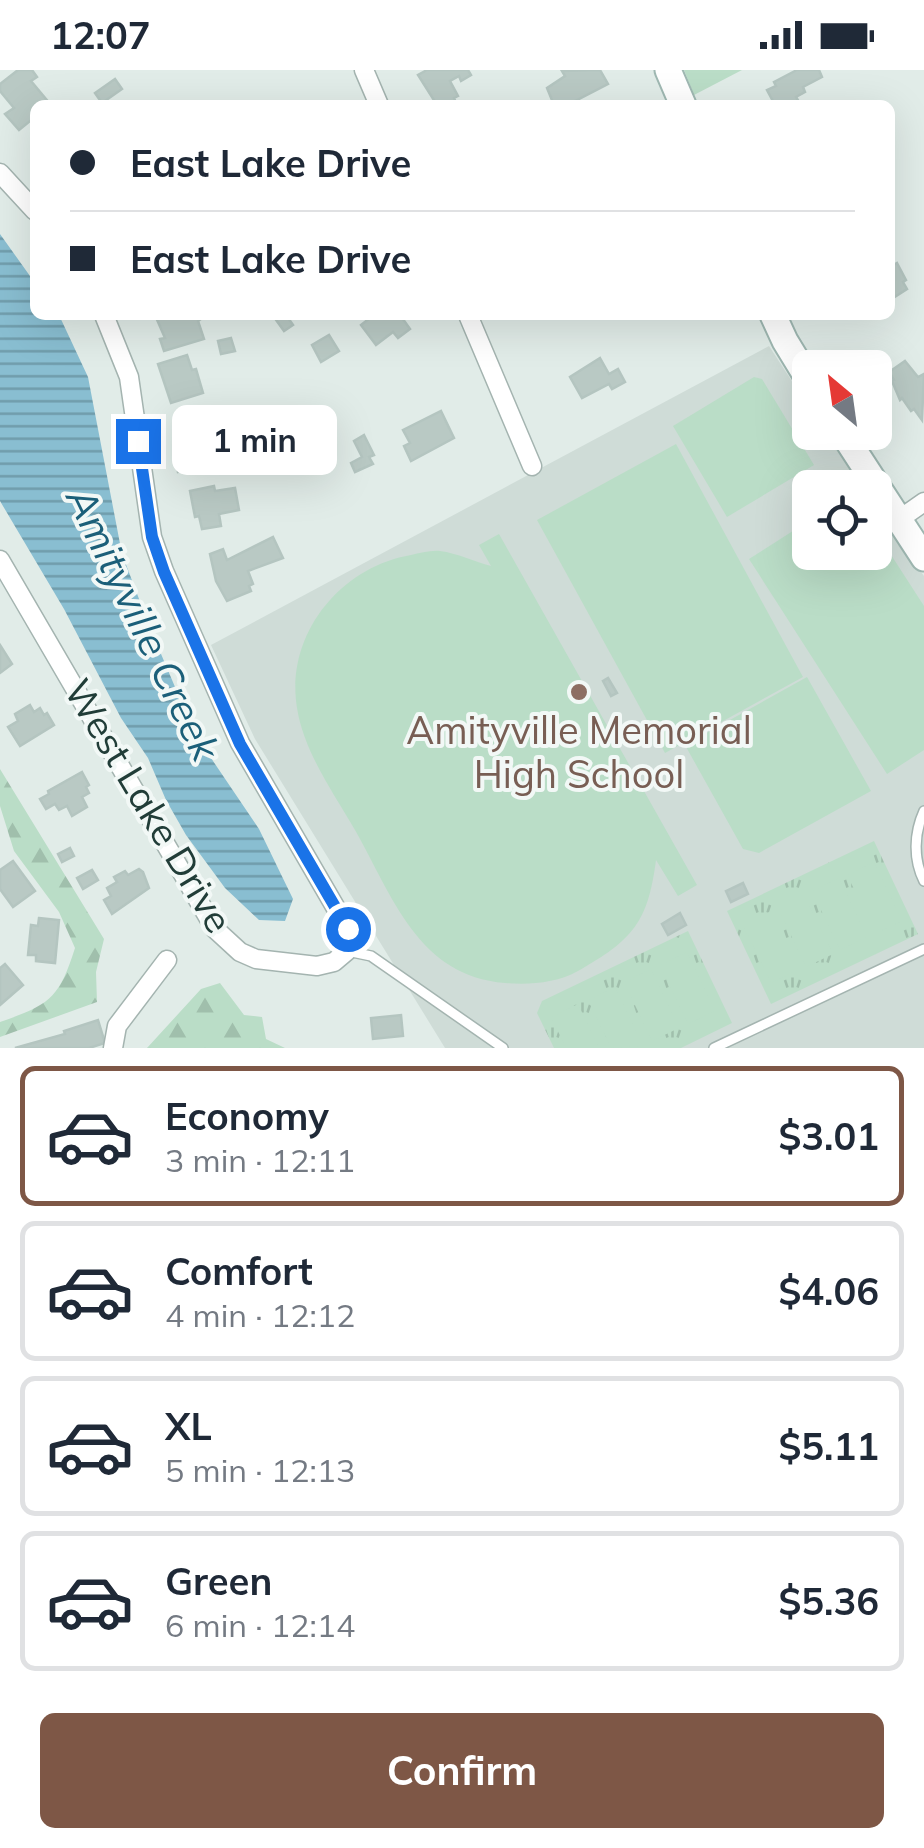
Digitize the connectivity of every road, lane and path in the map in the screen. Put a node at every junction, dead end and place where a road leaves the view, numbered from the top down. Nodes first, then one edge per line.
1 (364, 70) edge
2 (668, 70) edge
3 (377, 100) edge
4 (682, 100) edge
5 (0, 173) edge
6 (30, 206) edge
7 (106, 320) edge
8 (470, 320) edge
9 (775, 320) edge
10 (792, 354) edge
11 (853, 450) edge
12 (532, 466) dead end
13 (924, 502) edge
14 (898, 521) junction
15 (924, 558) edge
16 (0, 560) edge
17 (924, 811) edge
18 (924, 881) edge
19 (924, 948) edge
20 (347, 951) junction
21 (167, 960) dead end
22 (113, 1048) edge
23 (503, 1048) edge
24 (714, 1048) edge

1 - 3 street
2 - 4 main road
5 - 6 street
7 - 20 street
8 - 12 street
9 - 10 main road
11 - 14 main road
13 - 14 street
14 - 15 main road
16 - 20 street, West Lake Drive
17 - 18 lane
19 - 24 lane
20 - 23 lane
21 - 22 street

